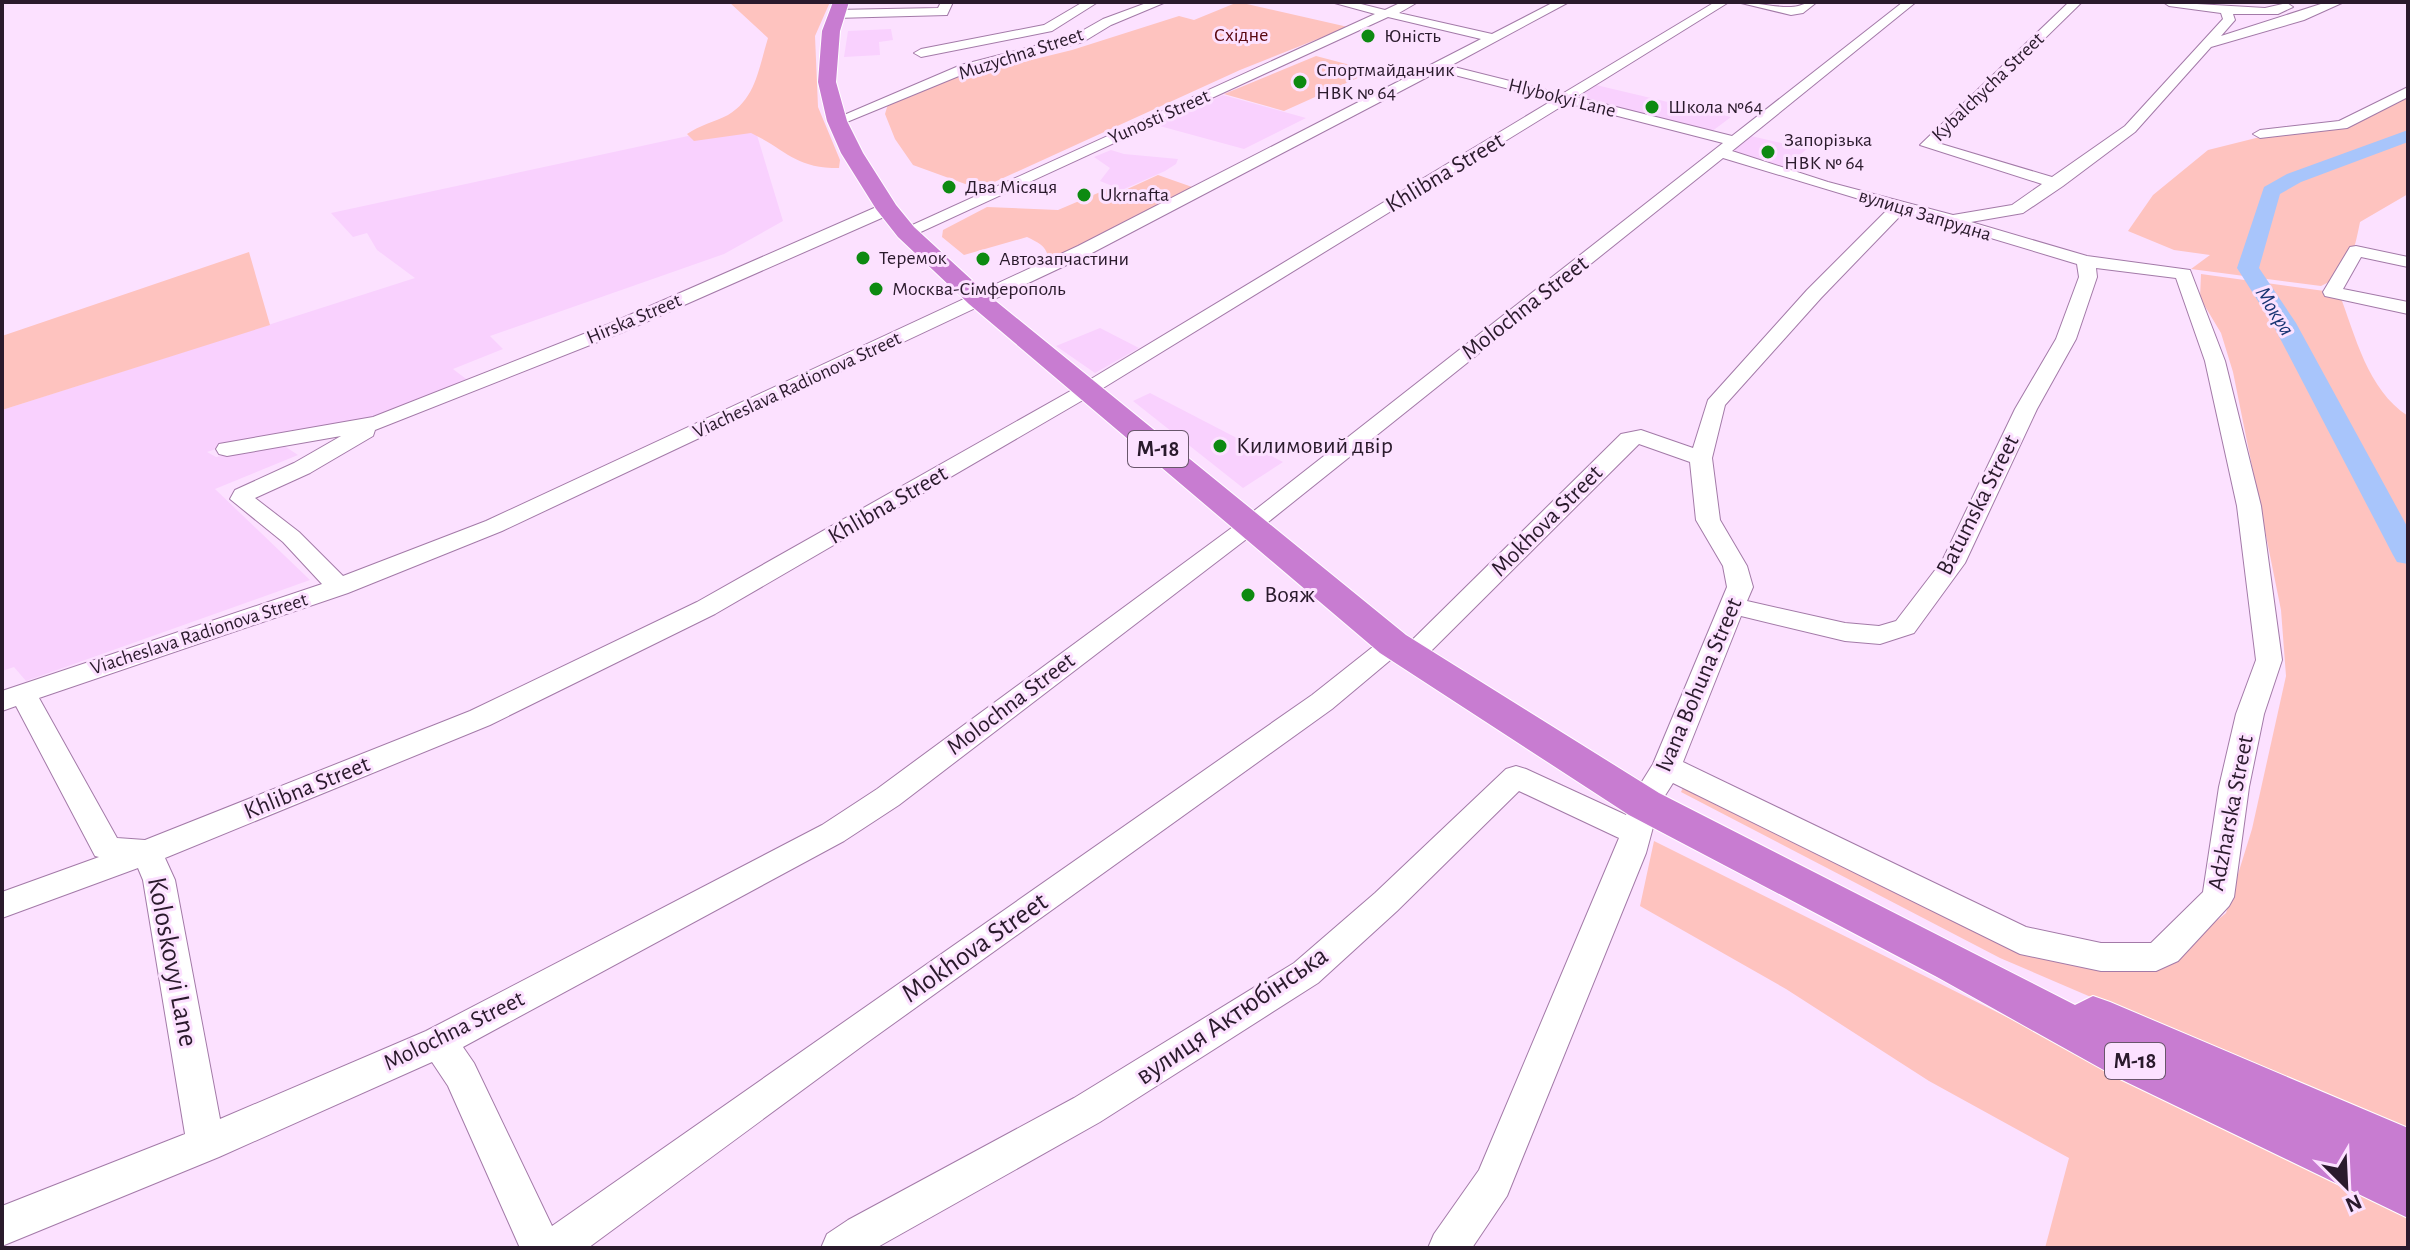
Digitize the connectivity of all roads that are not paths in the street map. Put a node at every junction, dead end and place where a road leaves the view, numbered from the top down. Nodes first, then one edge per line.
1 (947, 2) edge
2 (1092, 2) edge
3 (1160, 2) edge
4 (1337, 2) edge
5 (1412, 2) edge
6 (1563, 2) edge
7 (1723, 2) edge
8 (1743, 2) edge
9 (1811, 2) edge
10 (1910, 2) edge
11 (2076, 2) edge
12 (2169, 2) edge
13 (2293, 2) edge
14 (2338, 2) edge
15 (838, 8) edge
16 (2226, 9) junction
17 (1386, 14) junction
18 (1493, 38) junction
19 (2209, 44) junction
20 (921, 53) dead end
21 (1438, 67) junction
22 (2408, 91) edge
23 (1567, 99) junction
24 (837, 121) junction
25 (2260, 134) dead end
26 (1727, 146) junction
27 (2057, 183) junction
28 (1900, 207) junction
29 (887, 209) junction
30 (1954, 221) junction
31 (906, 232) junction
32 (2086, 261) junction
33 (2408, 262) edge
34 (978, 299) junction
35 (2408, 308) edge
36 (1088, 389) junction
37 (378, 423) junction
38 (227, 449) dead end
39 (1701, 458) junction
40 (1249, 526) junction
41 (339, 587) junction
42 (1734, 606) junction
43 (1402, 650) junction
44 (13, 698) edge
45 (1649, 801) junction
46 (147, 852) junction
47 (2, 905) edge
48 (439, 1042) junction
49 (2324, 1134) junction
50 (206, 1144) junction
51 (2408, 1154) edge
52 (2408, 1192) edge
53 (2, 1226) edge
54 (541, 1248) edge
55 (555, 1248) edge
56 (841, 1248) edge
57 (1448, 1248) edge

1 - 15 street
2 - 20 street
3 - 24 street, Muzychna Street
4 - 17 street
5 - 17 street, Yunosti Street
6 - 18 street, Viacheslava Radionova Street
7 - 23 street, Khlibna Street
8 - 9 street
10 - 26 street, Molochna Street
11 - 27 street, Kybalchycha Street
12 - 16 street
13 - 16 street
14 - 19 street
15 - 24 highway, М-18
16 - 19 street
17 - 18 street
17 - 31 street, Yunosti Street
18 - 21 street, Viacheslava Radionova Street
19 - 27 street
21 - 23 street, Hlybokyi Lane
21 - 34 street, Viacheslava Radionova Street
22 - 25 street
23 - 26 street, Hlybokyi Lane
23 - 36 street, Khlibna Street
24 - 29 highway, М-18
26 - 28 street, вулиця Запрудна
26 - 40 street, Molochna Street
27 - 30 street
28 - 30 street, вулиця Запрудна
28 - 39 street, Ivana Bohuna Street
29 - 31 highway, М-18
29 - 37 street, Hirska Street
30 - 32 street, вулиця Запрудна
31 - 34 highway, М-18
32 - 42 street, Batumska Street
32 - 45 street, Adzharska Street
33 - 35 street
34 - 36 highway, М-18
34 - 41 street, Viacheslava Radionova Street
36 - 40 highway, М-18
36 - 46 street, Khlibna Street
37 - 38 street, Hirska Street
37 - 41 street, Hirska Street
39 - 42 street, Ivana Bohuna Street
39 - 43 street, Mokhova Street
40 - 43 highway, М-18
40 - 48 street, Molochna Street
41 - 44 street, Viacheslava Radionova Street
42 - 45 street, Ivana Bohuna Street
43 - 45 highway, М-18
43 - 55 street, Mokhova Street
44 - 46 street, Koloskovyi Lane
45 - 49 highway, М-18
45 - 56 street, вулиця Актюбінська
45 - 57 street, Ivana Bohuna Street
46 - 47 street, Khlibna Street
46 - 50 street, Koloskovyi Lane
48 - 50 street, Molochna Street
48 - 54 street
49 - 51 highway, М-18
49 - 52 highway, М-18
50 - 53 street, Molochna Street

